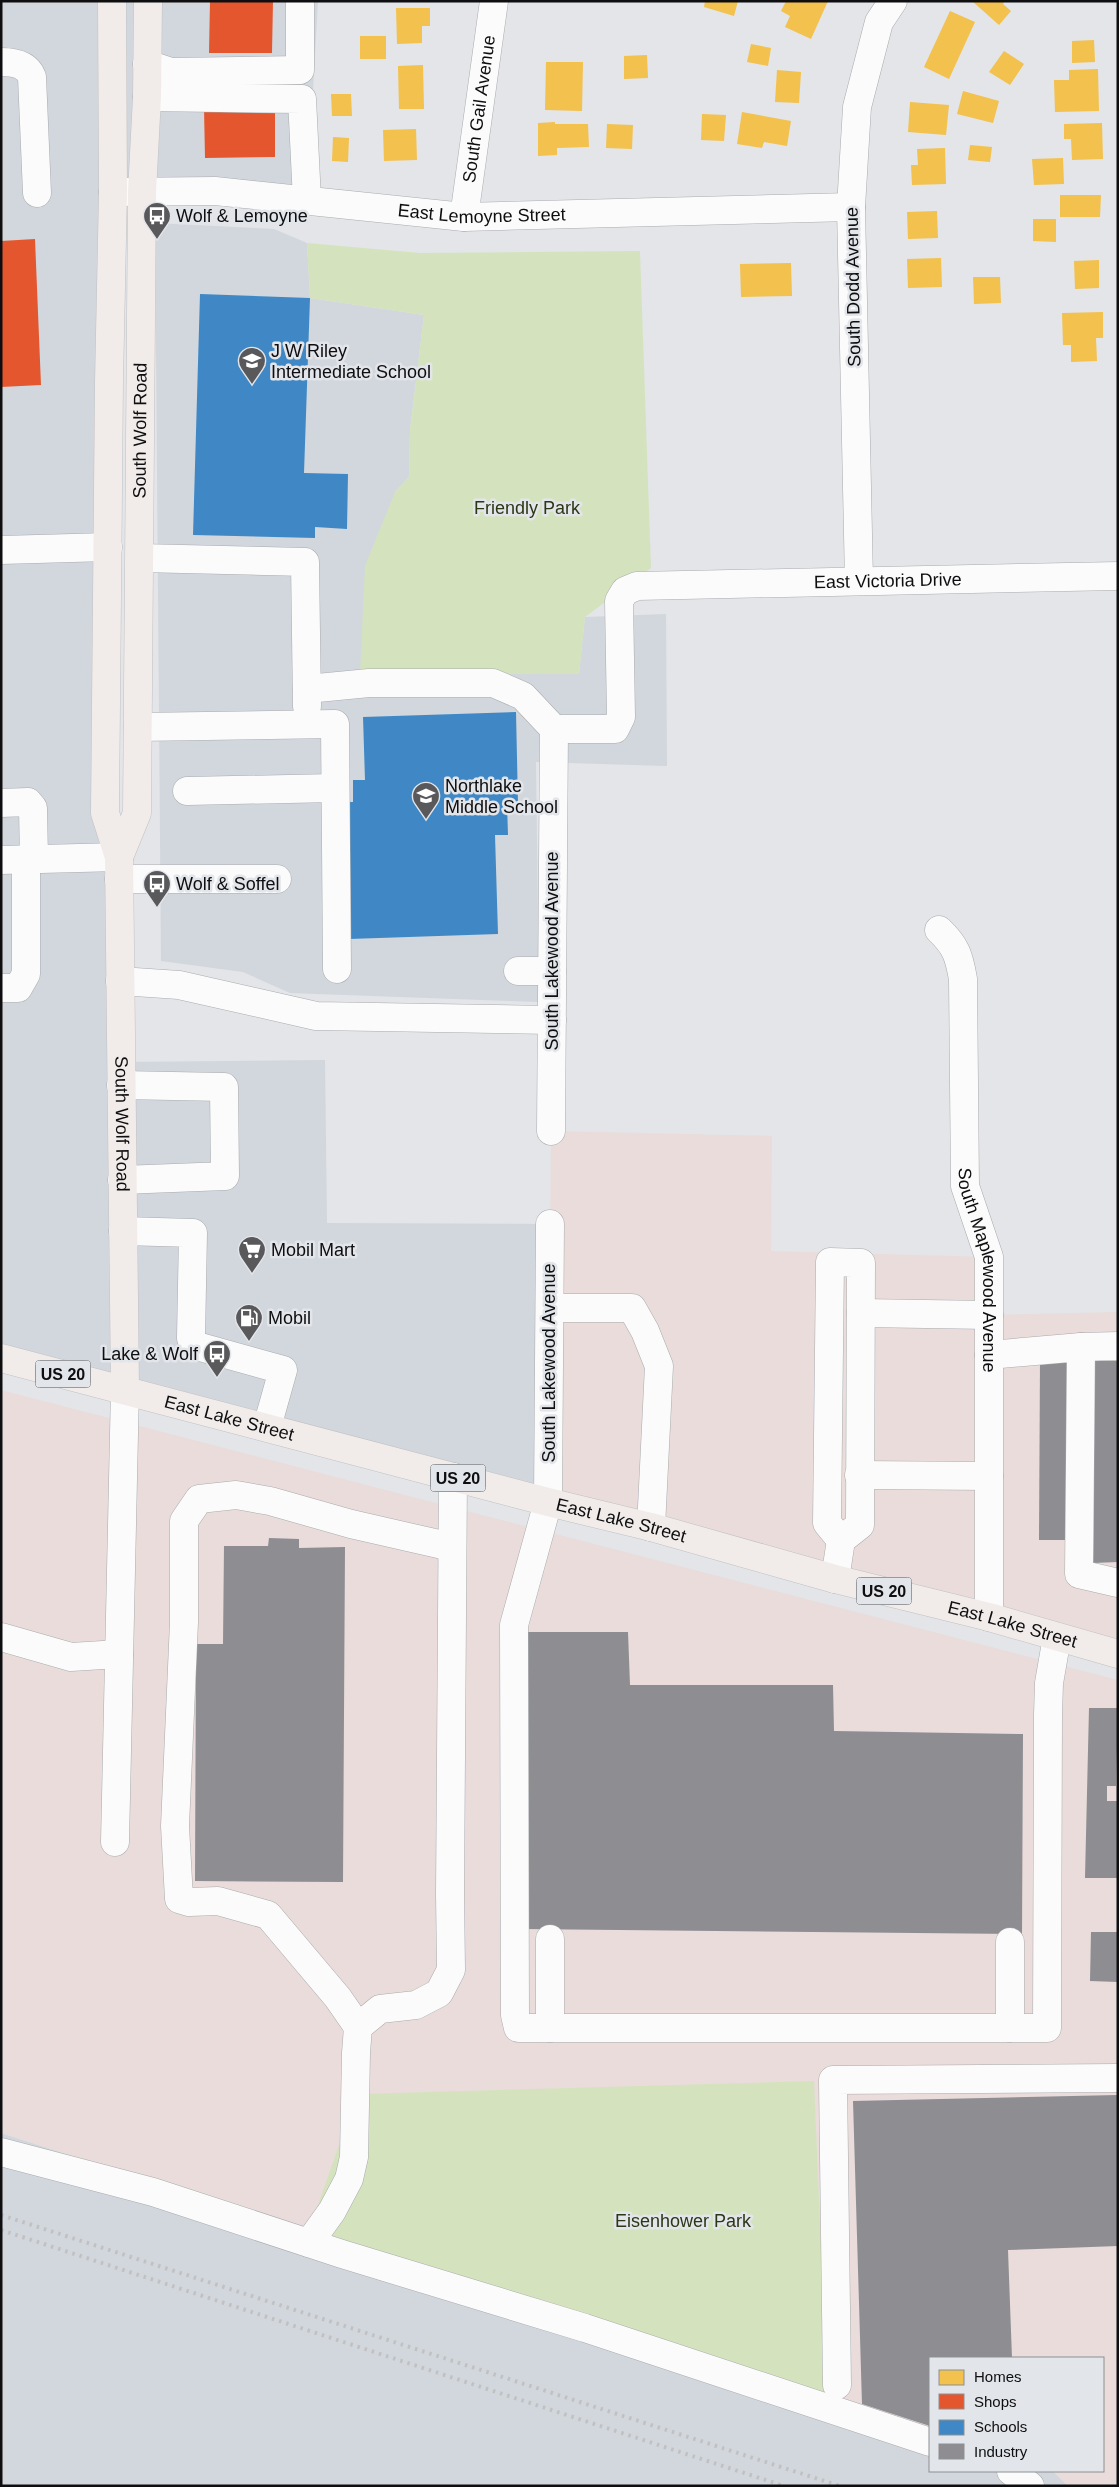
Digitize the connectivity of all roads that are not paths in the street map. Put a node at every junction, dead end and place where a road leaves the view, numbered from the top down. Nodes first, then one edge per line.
1 (112, 1) edge
2 (148, 1) edge
3 (300, 1) edge
4 (494, 1) edge
5 (892, 1) edge
6 (1, 62) edge
7 (147, 64) junction
8 (147, 96) junction
9 (113, 192) junction
10 (142, 192) junction
11 (37, 193) dead end
12 (307, 200) junction
13 (851, 207) junction
14 (464, 217) junction
15 (108, 547) junction
16 (1, 550) edge
17 (140, 558) junction
18 (1118, 576) edge
19 (859, 581) junction
20 (307, 689) junction
21 (308, 725) junction
22 (138, 727) junction
23 (554, 729) junction
24 (335, 788) junction
25 (187, 791) dead end
26 (1, 802) edge
27 (20, 859) edge
28 (119, 868) junction
29 (277, 879) dead end
30 (939, 930) dead end
31 (337, 969) dead end
32 (518, 971) dead end
33 (552, 971) junction
34 (120, 981) junction
35 (1, 988) edge
36 (552, 1020) junction
37 (121, 1085) junction
38 (551, 1131) dead end
39 (122, 1180) junction
40 (550, 1224) dead end
41 (123, 1231) junction
42 (550, 1308) junction
43 (861, 1314) junction
44 (989, 1314) junction
45 (1118, 1346) edge
46 (1080, 1347) junction
47 (989, 1355) junction
48 (1, 1358) edge
49 (125, 1389) junction
50 (267, 1427) junction
51 (859, 1475) junction
52 (989, 1476) junction
53 (453, 1477) junction
54 (548, 1502) junction
55 (651, 1527) junction
56 (841, 1540) junction
57 (452, 1547) junction
58 (836, 1579) junction
59 (1118, 1583) edge
60 (989, 1617) junction
61 (1057, 1637) junction
62 (1, 1638) edge
63 (119, 1654) junction
64 (1118, 1654) edge
65 (115, 1842) dead end
66 (550, 1939) dead end
67 (1010, 1942) dead end
68 (358, 2027) junction
69 (550, 2028) junction
70 (1010, 2028) junction
71 (1118, 2078) edge
72 (1, 2152) edge
73 (309, 2243) junction
74 (836, 2385) dead end
75 (929, 2442) edge
76 (1012, 2472) edge
77 (1030, 2486) edge

1 - 9 main road, South Wolf Road
2 - 7 main road, South Wolf Road
3 - 7 street
4 - 14 street, South Gail Avenue
5 - 13 street, South Dodd Avenue
6 - 11 street
7 - 8 main road, South Wolf Road
8 - 10 main road, South Wolf Road
8 - 12 street
9 - 10 street, East Lemoyne Street
9 - 15 main road, South Wolf Road
10 - 12 street, East Lemoyne Street
10 - 17 main road, South Wolf Road
12 - 14 street, East Lemoyne Street
13 - 14 street, East Lemoyne Street
13 - 19 street, South Dodd Avenue
15 - 16 street
15 - 28 main road, South Wolf Road
17 - 20 street
17 - 22 main road, South Wolf Road
18 - 19 street, East Victoria Drive
19 - 23 street, East Victoria Drive
20 - 21 street
20 - 23 street
21 - 22 street
21 - 24 street
22 - 28 main road, South Wolf Road
23 - 33 street, South Lakewood Avenue
24 - 25 street
24 - 31 street
26 - 27 street
27 - 28 street
27 - 35 street
28 - 29 street
28 - 34 main road, South Wolf Road
30 - 44 street, South Maplewood Avenue
32 - 33 street
33 - 36 street, South Lakewood Avenue
34 - 36 street
34 - 37 main road, South Wolf Road
36 - 38 street, South Lakewood Avenue
37 - 39 main road, South Wolf Road
37 - 39 street
39 - 41 main road, South Wolf Road
40 - 42 street, South Lakewood Avenue
41 - 49 main road, South Wolf Road
41 - 50 street
42 - 54 street, South Lakewood Avenue
42 - 55 street
43 - 44 street
43 - 51 street
43 - 56 street
44 - 47 street, South Maplewood Avenue
45 - 46 street
46 - 47 street
46 - 59 street
47 - 52 street, South Maplewood Avenue
48 - 49 main road, US 20
49 - 50 main road, East Lake Street / US 20
49 - 63 street
50 - 53 main road, East Lake Street / US 20
51 - 52 street
51 - 56 street
52 - 60 street, South Maplewood Avenue
53 - 54 main road, East Lake Street / US 20
53 - 57 street
54 - 55 main road, East Lake Street / US 20
54 - 69 street, South Lakewood Avenue
55 - 58 main road, East Lake Street / US 20
56 - 58 street
57 - 68 street
57 - 68 street
58 - 60 main road, East Lake Street / US 20
60 - 61 main road, East Lake Street / US 20
61 - 64 main road, East Lake Street / US 20
61 - 70 street
62 - 63 street
63 - 65 street
66 - 69 street
67 - 70 street
68 - 73 street
69 - 70 street
71 - 74 street
72 - 73 street
73 - 75 street
76 - 77 street

